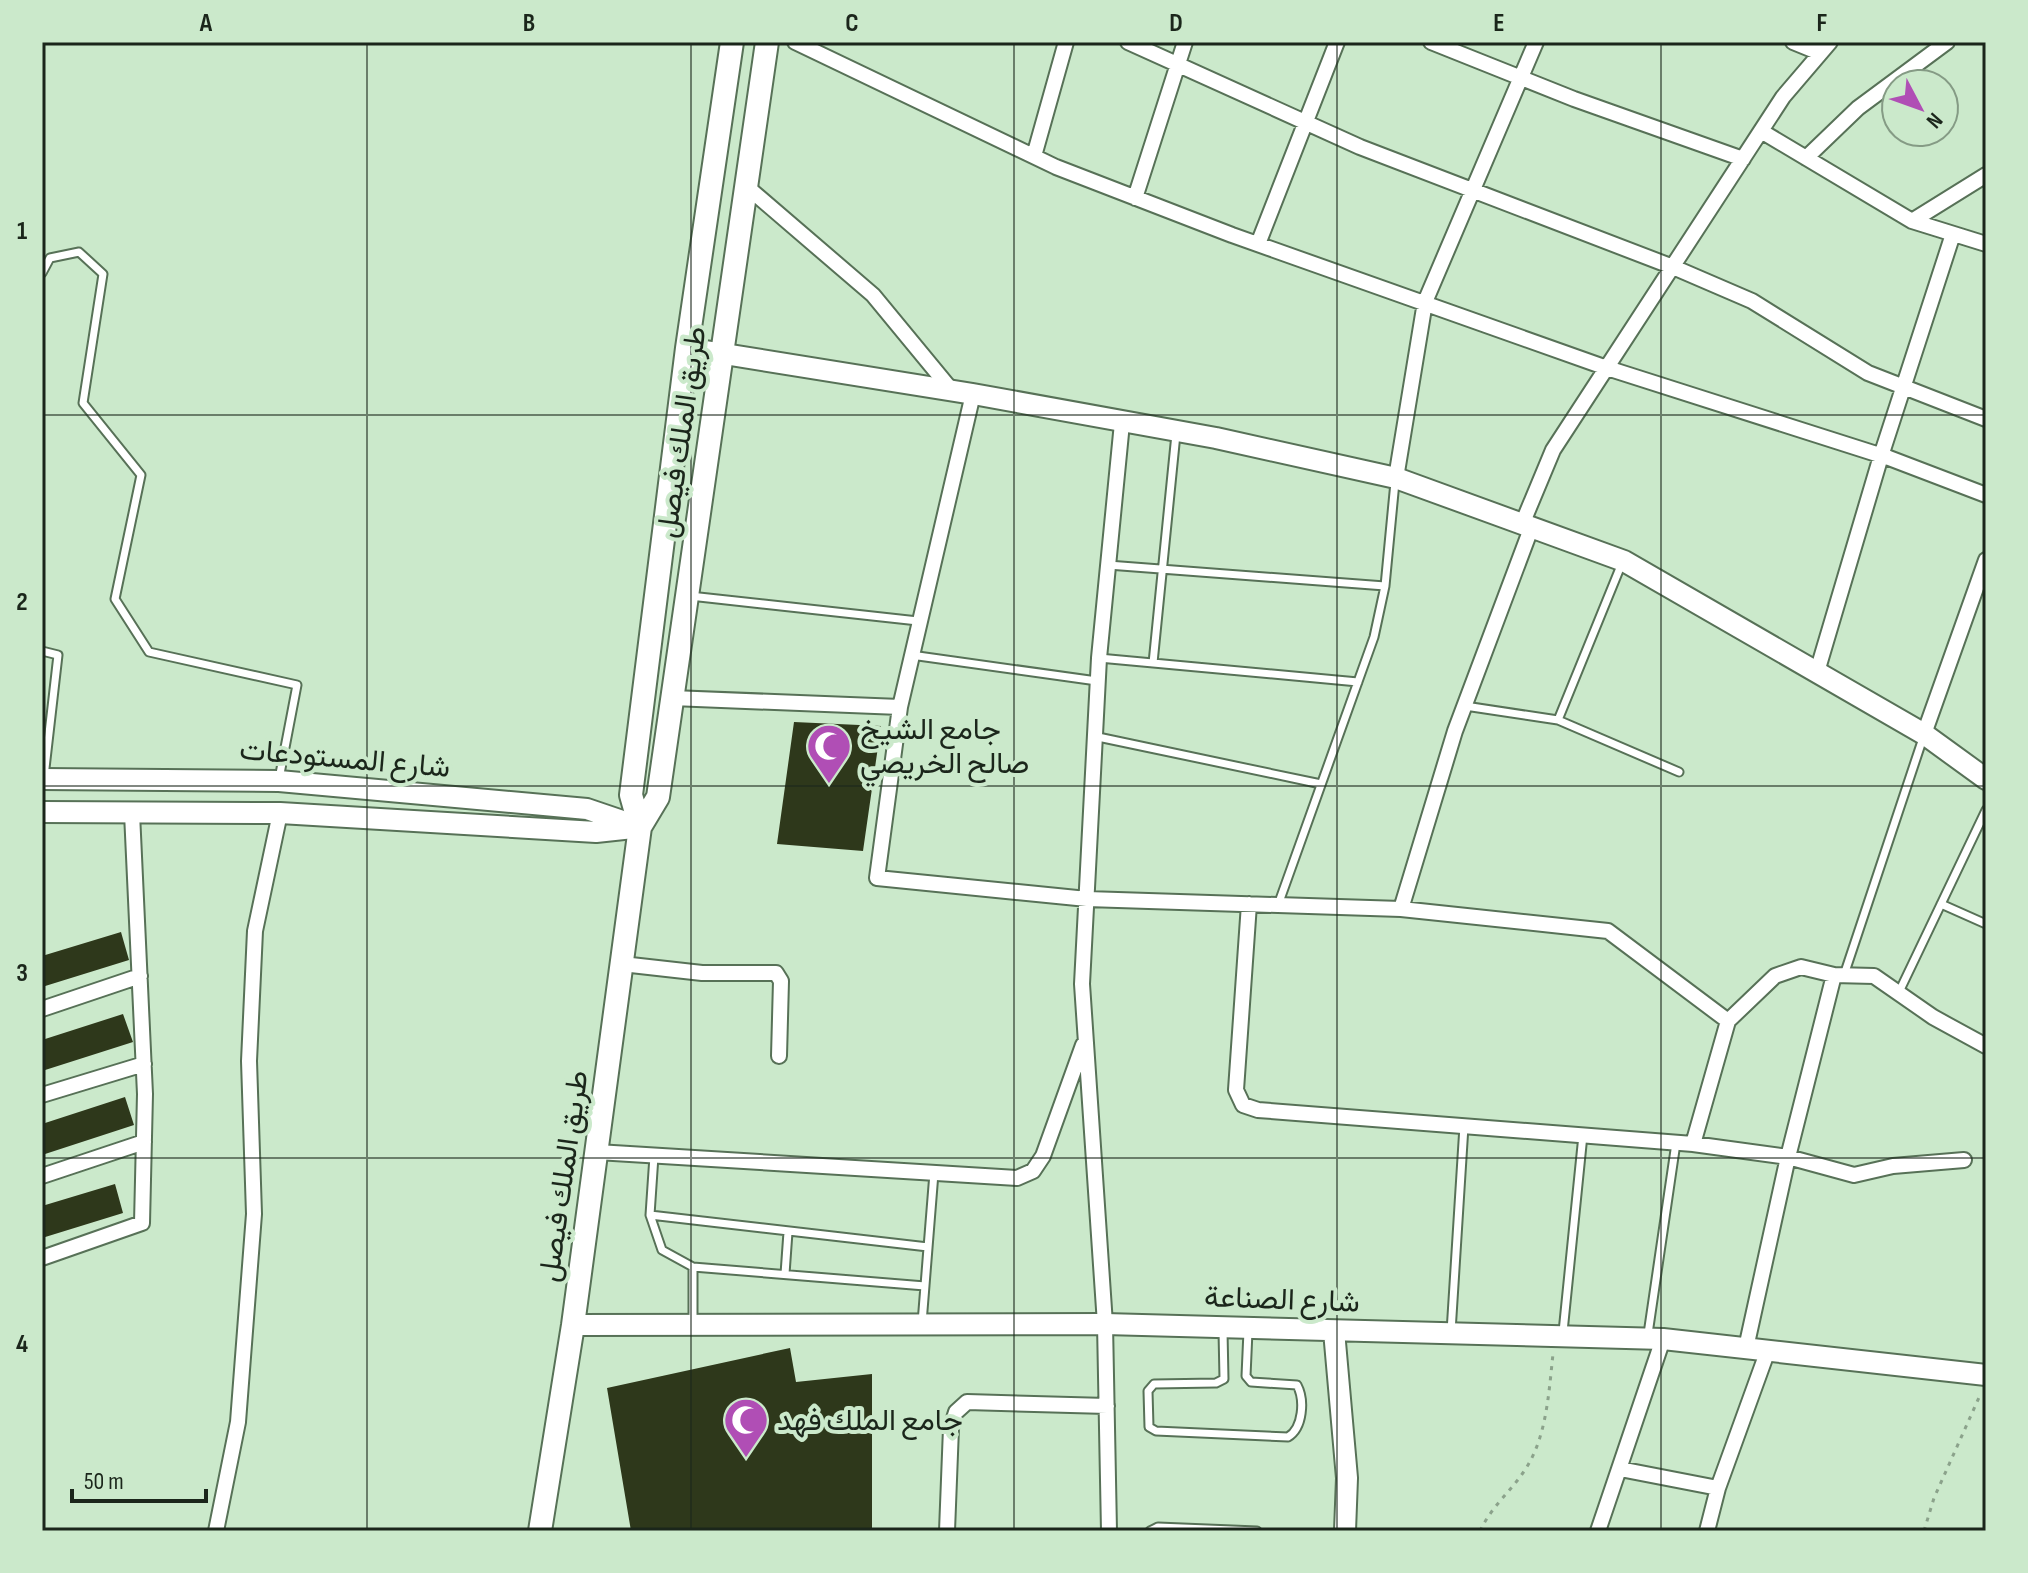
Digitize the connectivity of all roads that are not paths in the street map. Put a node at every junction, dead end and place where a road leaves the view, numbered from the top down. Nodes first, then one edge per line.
1 (732, 42) edge
2 (767, 42) edge
3 (795, 42) edge
4 (1066, 42) edge
5 (1128, 42) edge
6 (1185, 42) edge
7 (1337, 42) edge
8 (1431, 42) edge
9 (1536, 42) edge
10 (1793, 42) edge
11 (1947, 42) edge
12 (1825, 48) edge
13 (1178, 64) junction
14 (1521, 77) junction
15 (1305, 122) junction
16 (1761, 131) junction
17 (1034, 156) junction
18 (1806, 158) junction
19 (1743, 159) junction
20 (1986, 175) edge
21 (746, 186) junction
22 (1474, 191) junction
23 (1135, 198) junction
24 (1912, 221) junction
25 (1953, 234) junction
26 (1258, 244) junction
27 (1986, 244) edge
28 (1673, 267) junction
29 (42, 273) edge
30 (1425, 302) junction
31 (687, 348) junction
32 (724, 357) junction
33 (1607, 368) junction
34 (1904, 387) junction
35 (963, 393) junction
36 (1986, 419) edge
37 (1122, 423) junction
38 (1176, 432) junction
39 (1881, 456) junction
40 (1396, 478) junction
41 (1986, 495) edge
42 (1527, 524) junction
43 (1986, 560) edge
44 (1624, 561) junction
45 (1108, 565) junction
46 (1164, 569) junction
47 (1385, 586) junction
48 (687, 596) junction
49 (918, 621) junction
50 (42, 651) edge
51 (911, 655) junction
52 (1099, 658) junction
53 (1153, 663) junction
54 (1817, 672) junction
55 (1099, 681) junction
56 (1358, 682) junction
57 (672, 698) junction
58 (1464, 706) junction
59 (900, 707) junction
60 (1558, 720) junction
61 (1924, 734) junction
62 (1098, 737) junction
63 (1679, 772) dead end
64 (43, 779) edge
65 (1986, 779) edge
66 (279, 781) junction
67 (1321, 784) junction
68 (1986, 810) edge
69 (42, 812) edge
70 (132, 813) junction
71 (280, 813) junction
72 (640, 827) junction
73 (1087, 899) junction
74 (1249, 904) junction
75 (1941, 904) junction
76 (1278, 905) junction
77 (1401, 909) junction
78 (1986, 924) edge
79 (622, 964) junction
80 (1839, 975) junction
81 (140, 976) junction
82 (1898, 993) junction
83 (42, 1009) edge
84 (1728, 1021) junction
85 (1085, 1041) junction
86 (1986, 1046) edge
87 (779, 1056) dead end
88 (144, 1064) junction
89 (42, 1095) edge
90 (1464, 1126) junction
91 (1583, 1135) junction
92 (144, 1142) junction
93 (1676, 1143) junction
94 (1693, 1144) junction
95 (597, 1152) junction
96 (654, 1156) junction
97 (1788, 1157) junction
98 (1964, 1160) dead end
99 (934, 1173) junction
100 (42, 1176) edge
101 (650, 1215) junction
102 (788, 1232) junction
103 (928, 1247) junction
104 (42, 1258) edge
105 (693, 1267) junction
106 (785, 1274) junction
107 (925, 1286) junction
108 (922, 1324) junction
109 (1105, 1324) junction
110 (573, 1325) junction
111 (693, 1325) junction
112 (1223, 1328) junction
113 (1248, 1328) junction
114 (1334, 1331) junction
115 (1451, 1334) junction
116 (1559, 1336) junction
117 (1655, 1339) junction
118 (1746, 1348) junction
119 (1768, 1350) junction
120 (1986, 1375) edge
121 (1107, 1406) junction
122 (1620, 1469) junction
123 (1718, 1488) junction
124 (216, 1531) edge
125 (540, 1531) edge
126 (947, 1531) edge
127 (1109, 1531) edge
128 (1150, 1531) edge
129 (1257, 1531) edge
130 (1345, 1531) edge
131 (1598, 1531) edge
132 (1707, 1531) edge

1 - 31 main road, طريق الملك فيصل
2 - 21 main road, طريق الملك فيصل
3 - 17 street
4 - 17 street
5 - 13 street
6 - 13 street
7 - 15 street
8 - 14 street
9 - 14 street
10 - 12 street
11 - 18 street
12 - 16 street
13 - 15 street
13 - 23 street
14 - 19 street
14 - 22 street
15 - 22 street
15 - 26 street
16 - 18 street
16 - 19 street
17 - 23 street
18 - 24 street
19 - 28 street
20 - 24 street
21 - 32 main road, طريق الملك فيصل
21 - 35 street
22 - 28 street
22 - 30 street
23 - 26 street
24 - 25 street
25 - 27 street
25 - 34 street
26 - 30 street
28 - 33 street
28 - 34 street
29 - 66 lane
30 - 33 street
30 - 40 street
31 - 32 street
31 - 72 main road, طريق الملك فيصل
32 - 35 street
32 - 48 main road, طريق الملك فيصل
33 - 39 street
33 - 42 street
34 - 36 street
34 - 39 street
35 - 37 street
35 - 49 street
37 - 38 street
37 - 45 street
38 - 40 street
38 - 46 lane
39 - 41 street
39 - 54 street
40 - 42 street
40 - 47 lane
42 - 44 street
42 - 58 street
43 - 61 street
44 - 54 street
44 - 60 lane
45 - 46 lane
45 - 52 street
46 - 47 lane
46 - 53 lane
47 - 56 lane
48 - 49 lane
48 - 57 main road, طريق الملك فيصل
49 - 51 street
50 - 64 lane
51 - 55 lane
51 - 59 street
52 - 53 lane
52 - 55 street
53 - 56 lane
54 - 61 street
55 - 62 street
56 - 67 lane
57 - 59 street
57 - 72 main road, طريق الملك فيصل
58 - 60 lane
58 - 77 street
59 - 73 street
60 - 63 lane
61 - 65 street
61 - 80 lane
62 - 67 lane
62 - 73 street
64 - 66 street, شارع المستودعات
66 - 72 street, شارع المستودعات
67 - 76 lane
68 - 75 lane
69 - 70 street
70 - 71 street
70 - 81 street
71 - 72 street
71 - 124 street
72 - 79 main road, طريق الملك فيصل
73 - 74 street
73 - 85 street
74 - 76 street
74 - 90 street
75 - 78 lane
75 - 82 lane
76 - 77 street
77 - 84 street
79 - 87 street
79 - 95 main road, طريق الملك فيصل
80 - 82 street
80 - 84 street
80 - 97 street
81 - 83 street
81 - 88 street
82 - 86 street
84 - 94 street
85 - 99 street
85 - 109 street
88 - 89 street
88 - 92 street
90 - 91 street
90 - 115 lane
91 - 93 street
91 - 116 lane
92 - 100 street
92 - 104 street
93 - 94 street
93 - 117 lane
94 - 97 street
95 - 96 street
95 - 110 main road, طريق الملك فيصل
96 - 99 street
96 - 101 lane
97 - 98 street
97 - 118 street
99 - 103 lane
101 - 102 lane
101 - 105 lane
102 - 103 lane
102 - 106 lane
103 - 107 lane
105 - 106 lane
105 - 111 lane
106 - 107 lane
107 - 108 lane
108 - 109 street, شارع الصناعة
108 - 111 street, شارع الصناعة
109 - 112 street, شارع الصناعة
109 - 121 street
110 - 111 street, شارع الصناعة
110 - 125 main road, طريق الملك فيصل
112 - 113 street, شارع الصناعة
112 - 113 lane
113 - 114 street, شارع الصناعة
114 - 115 street, شارع الصناعة
114 - 130 street
115 - 116 street, شارع الصناعة
116 - 117 street, شارع الصناعة
117 - 118 street, شارع الصناعة
117 - 122 street
118 - 119 street, شارع الصناعة
119 - 120 street, شارع الصناعة
119 - 123 street
121 - 126 street
121 - 127 street
122 - 123 street
122 - 131 street
123 - 132 street
128 - 129 lane

